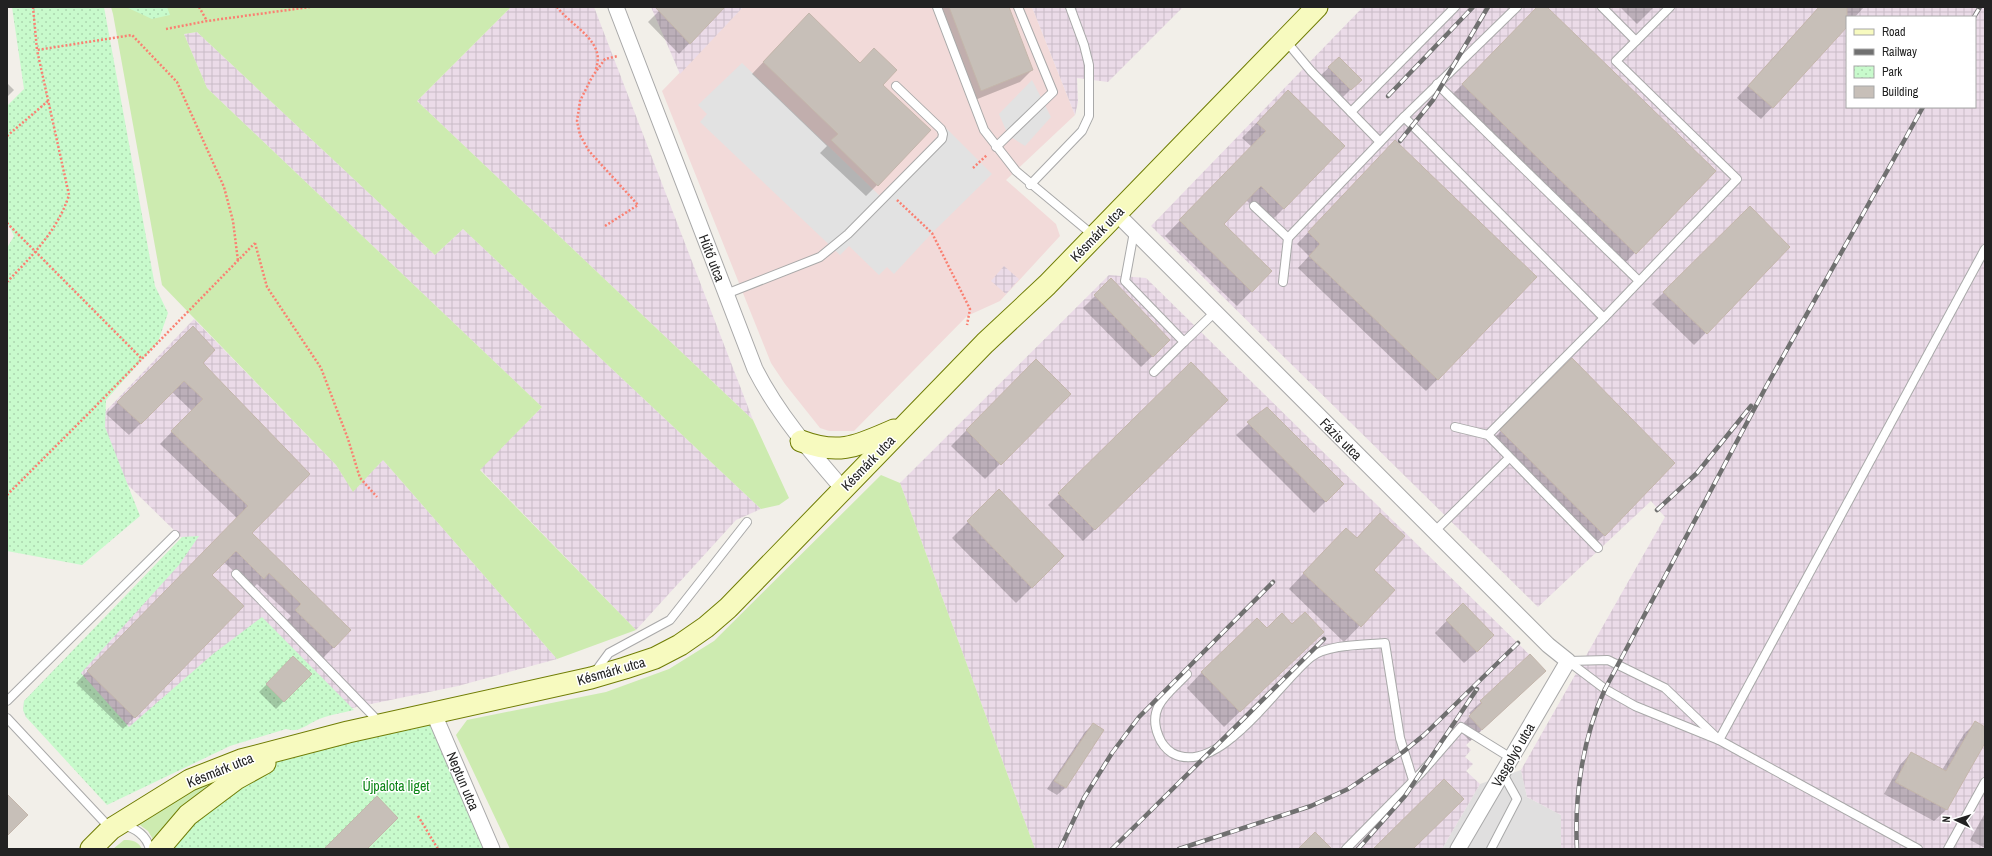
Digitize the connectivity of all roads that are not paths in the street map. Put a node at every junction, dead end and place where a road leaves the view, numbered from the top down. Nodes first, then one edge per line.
1 (616, 7) edge
2 (937, 7) edge
3 (1018, 7) edge
4 (1070, 7) edge
5 (1317, 7) edge
6 (1455, 7) edge
7 (1517, 7) edge
8 (1602, 7) edge
9 (1670, 7) edge
10 (1285, 40) junction
11 (1636, 41) junction
12 (1437, 84) junction
13 (896, 86) dead end
14 (1351, 112) junction
15 (1404, 116) junction
16 (1380, 142) junction
17 (996, 147) junction
18 (1030, 185) junction
19 (1254, 206) dead end
20 (1117, 214) junction
21 (1134, 232) junction
22 (1094, 236) junction
23 (1288, 238) junction
24 (1985, 249) edge
25 (1639, 281) junction
26 (1283, 282) dead end
27 (726, 294) junction
28 (1214, 313) junction
29 (1604, 318) junction
30 (1184, 342) junction
31 (1154, 372) dead end
32 (904, 425) junction
33 (1455, 427) dead end
34 (1488, 435) junction
35 (801, 441) junction
36 (1509, 458) junction
37 (843, 489) junction
38 (747, 522) dead end
39 (1434, 532) junction
40 (174, 535) dead end
41 (1598, 548) dead end
42 (236, 574) dead end
43 (1568, 661) junction
44 (1187, 674) dead end
45 (591, 678) junction
46 (7, 701) edge
47 (434, 714) junction
48 (7, 718) edge
49 (382, 725) junction
50 (1719, 740) junction
51 (315, 741) junction
52 (1511, 758) junction
53 (1502, 772) junction
54 (1413, 780) junction
55 (1985, 782) edge
56 (115, 826) junction
57 (91, 849) edge
58 (150, 849) edge
59 (159, 849) edge
60 (492, 849) edge
61 (1346, 849) edge
62 (1458, 849) edge
63 (1491, 849) edge
64 (1918, 849) edge
65 (1948, 849) edge

1 - 27 street, Hűtő utca
2 - 17 lane
3 - 17 lane
4 - 18 lane
5 - 10 street, Késmárk utca
6 - 14 lane
7 - 12 lane
8 - 11 lane
9 - 11 lane
10 - 14 lane
10 - 20 street, Késmárk utca
11 - 25 lane
12 - 15 lane
12 - 25 lane
13 - 27 lane
14 - 16 lane
15 - 16 lane
15 - 29 lane
16 - 23 lane
17 - 18 lane
18 - 22 lane
19 - 23 lane
20 - 21 street, Fázis utca
20 - 22 street, Késmárk utca
21 - 28 street, Fázis utca
21 - 30 lane
22 - 32 street, Késmárk utca
23 - 26 lane
24 - 50 lane
25 - 29 lane
27 - 35 street, Hűtő utca
28 - 30 lane
28 - 39 street, Fázis utca
29 - 34 lane
30 - 31 lane
32 - 35 street
32 - 37 street, Késmárk utca
33 - 34 lane
34 - 36 lane
35 - 37 street, Hűtő utca
36 - 39 lane
36 - 41 lane
37 - 45 street, Késmárk utca
38 - 45 lane
39 - 43 street, Fázis utca
40 - 46 lane
42 - 49 lane
43 - 50 lane
43 - 50 lane
43 - 52 street, Vasgolyó utca
44 - 54 lane
45 - 47 street, Késmárk utca
47 - 49 street, Késmárk utca
47 - 60 street, Neptun utca
48 - 56 lane
49 - 51 street, Késmárk utca
50 - 64 lane
51 - 56 street, Késmárk utca
51 - 59 street, Késmárk utca
52 - 53 street, Vasgolyó utca
52 - 54 lane
53 - 62 street, Vasgolyó utca
53 - 63 lane
54 - 61 lane
55 - 65 lane
56 - 57 street, Késmárk utca
56 - 58 lane

